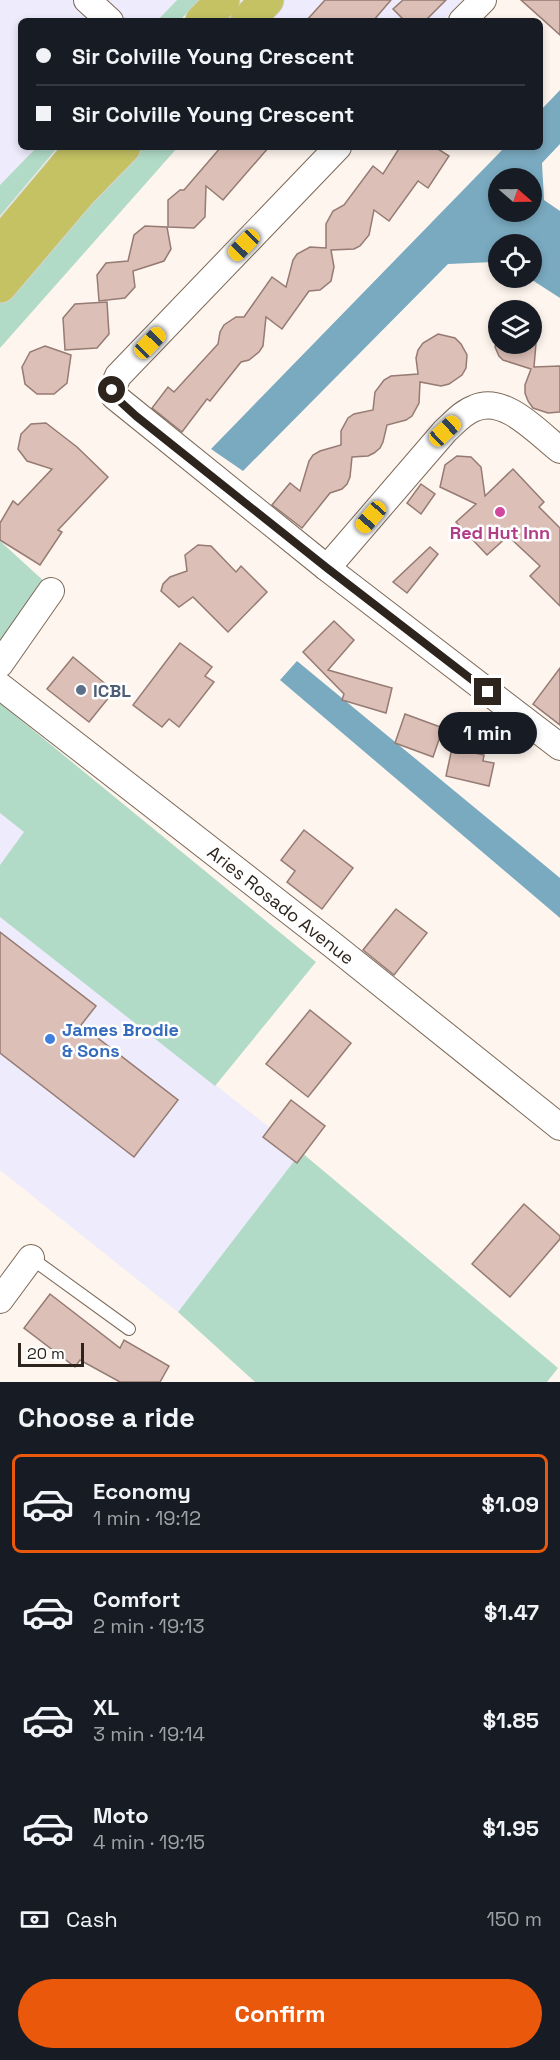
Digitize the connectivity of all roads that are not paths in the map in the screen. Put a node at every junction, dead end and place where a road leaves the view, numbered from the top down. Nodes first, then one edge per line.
1 (87, 0) edge
2 (223, 0) edge
3 (267, 0) edge
4 (483, 0) edge
5 (107, 18) edge
6 (205, 18) edge
7 (250, 18) edge
8 (465, 18) edge
9 (79, 150) edge
10 (121, 150) edge
11 (335, 150) edge
12 (0, 243) edge
13 (0, 286) edge
14 (560, 450) edge
15 (327, 568) junction
16 (51, 591) dead end
17 (0, 664) edge
18 (0, 686) edge
19 (560, 747) edge
20 (560, 1127) edge
21 (31, 1258) joint
22 (0, 1300) edge
23 (129, 1329) dead end

1 - 5 street
2 - 6 highway
3 - 7 highway
4 - 8 street
9 - 12 highway
10 - 13 highway
11 - 15 street
14 - 15 street
15 - 19 street
16 - 17 street
18 - 20 street, Aries Rosado Avenue
21 - 22 street
21 - 23 lane

